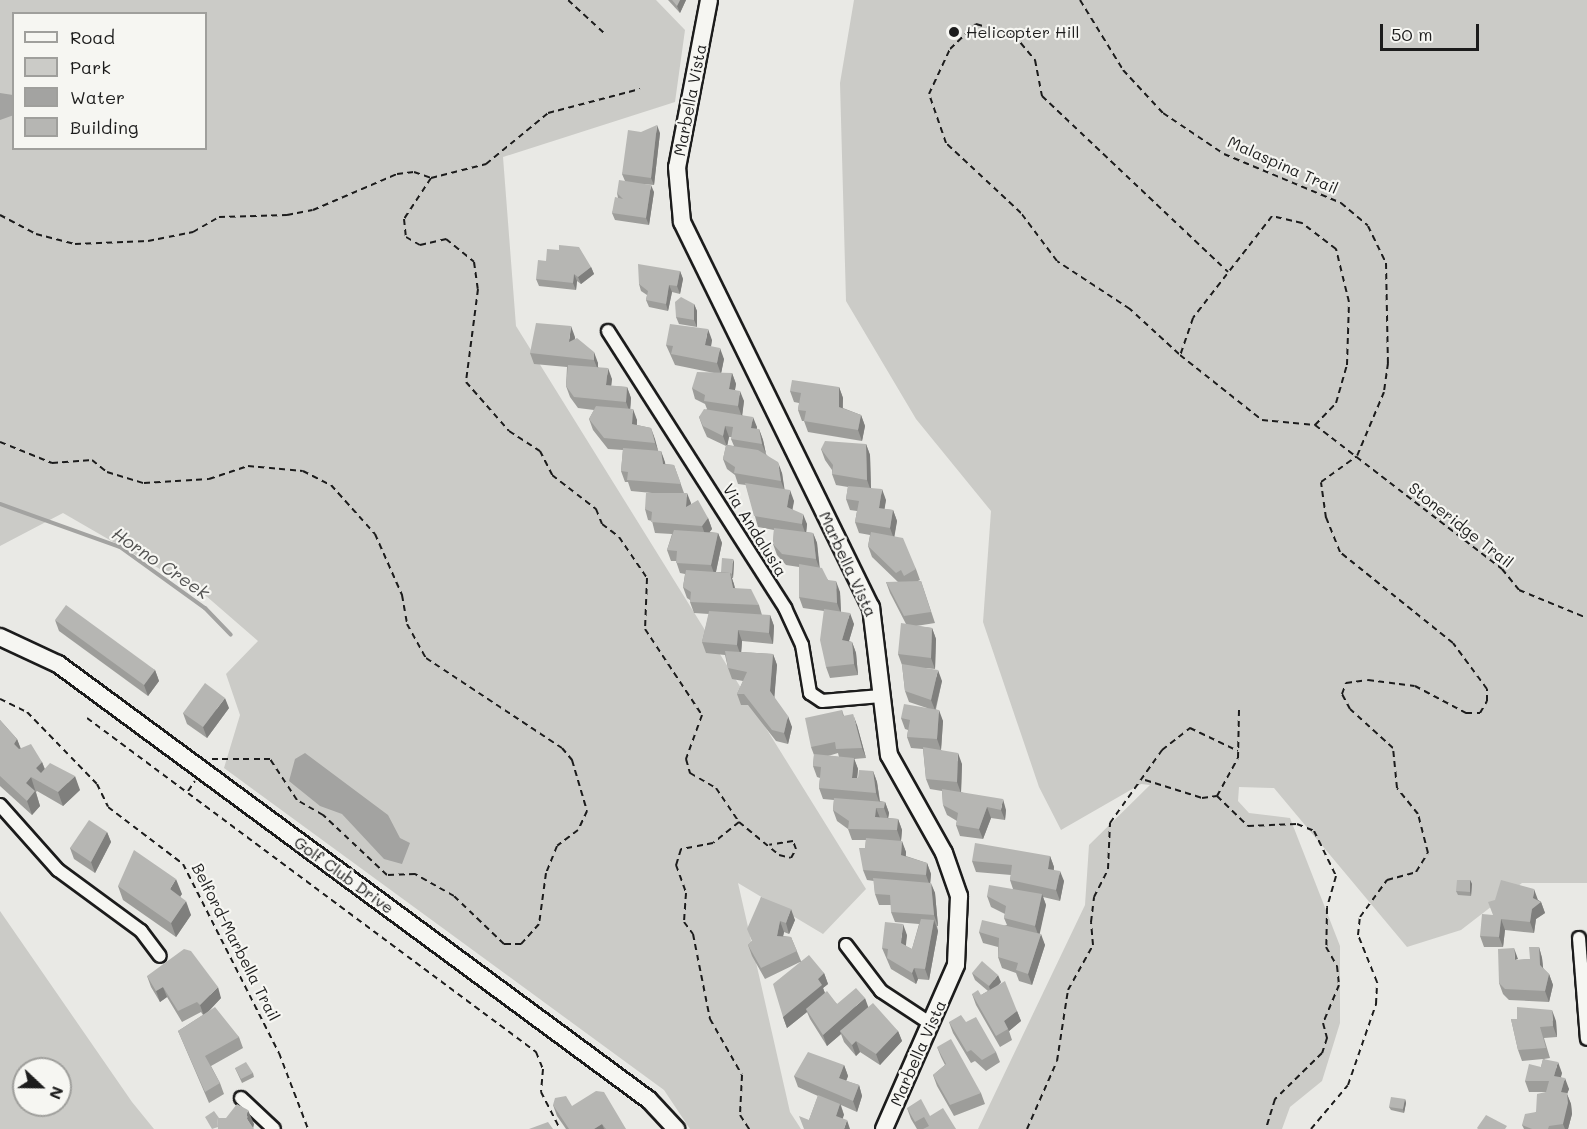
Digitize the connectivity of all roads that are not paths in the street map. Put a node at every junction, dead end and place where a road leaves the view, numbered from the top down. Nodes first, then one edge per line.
1 (709, 0) edge
2 (608, 331) dead end
3 (0, 637) edge
4 (881, 696) junction
5 (0, 805) edge
6 (1579, 938) dead end
7 (846, 945) dead end
8 (160, 956) dead end
9 (931, 1024) junction
10 (1587, 1039) edge
11 (241, 1098) dead end
12 (274, 1129) edge
13 (676, 1129) edge
14 (884, 1129) edge

1 - 4 street, Marbella Vista
2 - 4 street, Via Andalusia
3 - 13 street, Golf Club Drive
4 - 9 street, Marbella Vista
5 - 8 street
6 - 10 street
7 - 9 street
9 - 14 street, Marbella Vista
11 - 12 street

